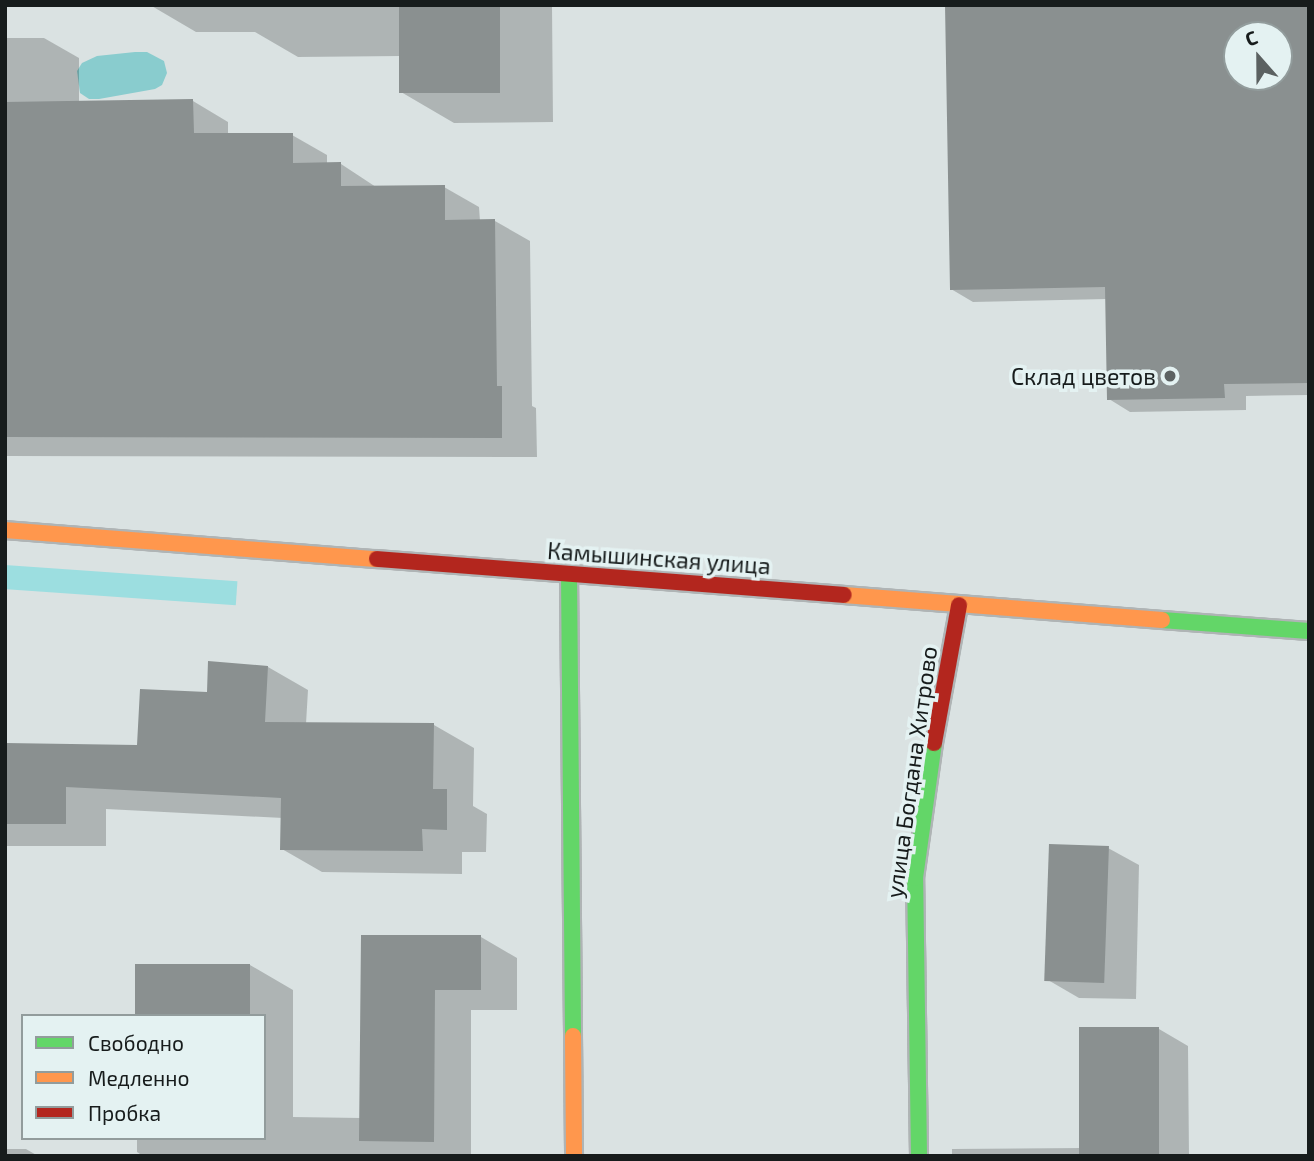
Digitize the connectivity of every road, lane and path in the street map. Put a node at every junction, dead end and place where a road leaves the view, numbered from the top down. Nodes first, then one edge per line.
1 (5, 530) edge
2 (569, 574) junction
3 (959, 606) junction
4 (1309, 631) edge
5 (574, 1156) edge
6 (919, 1156) edge

1 - 2 street, Камышинская улица
2 - 3 street, Камышинская улица
2 - 5 street
3 - 4 street, Камышинская улица
3 - 6 street, улица Богдана Хитрово

